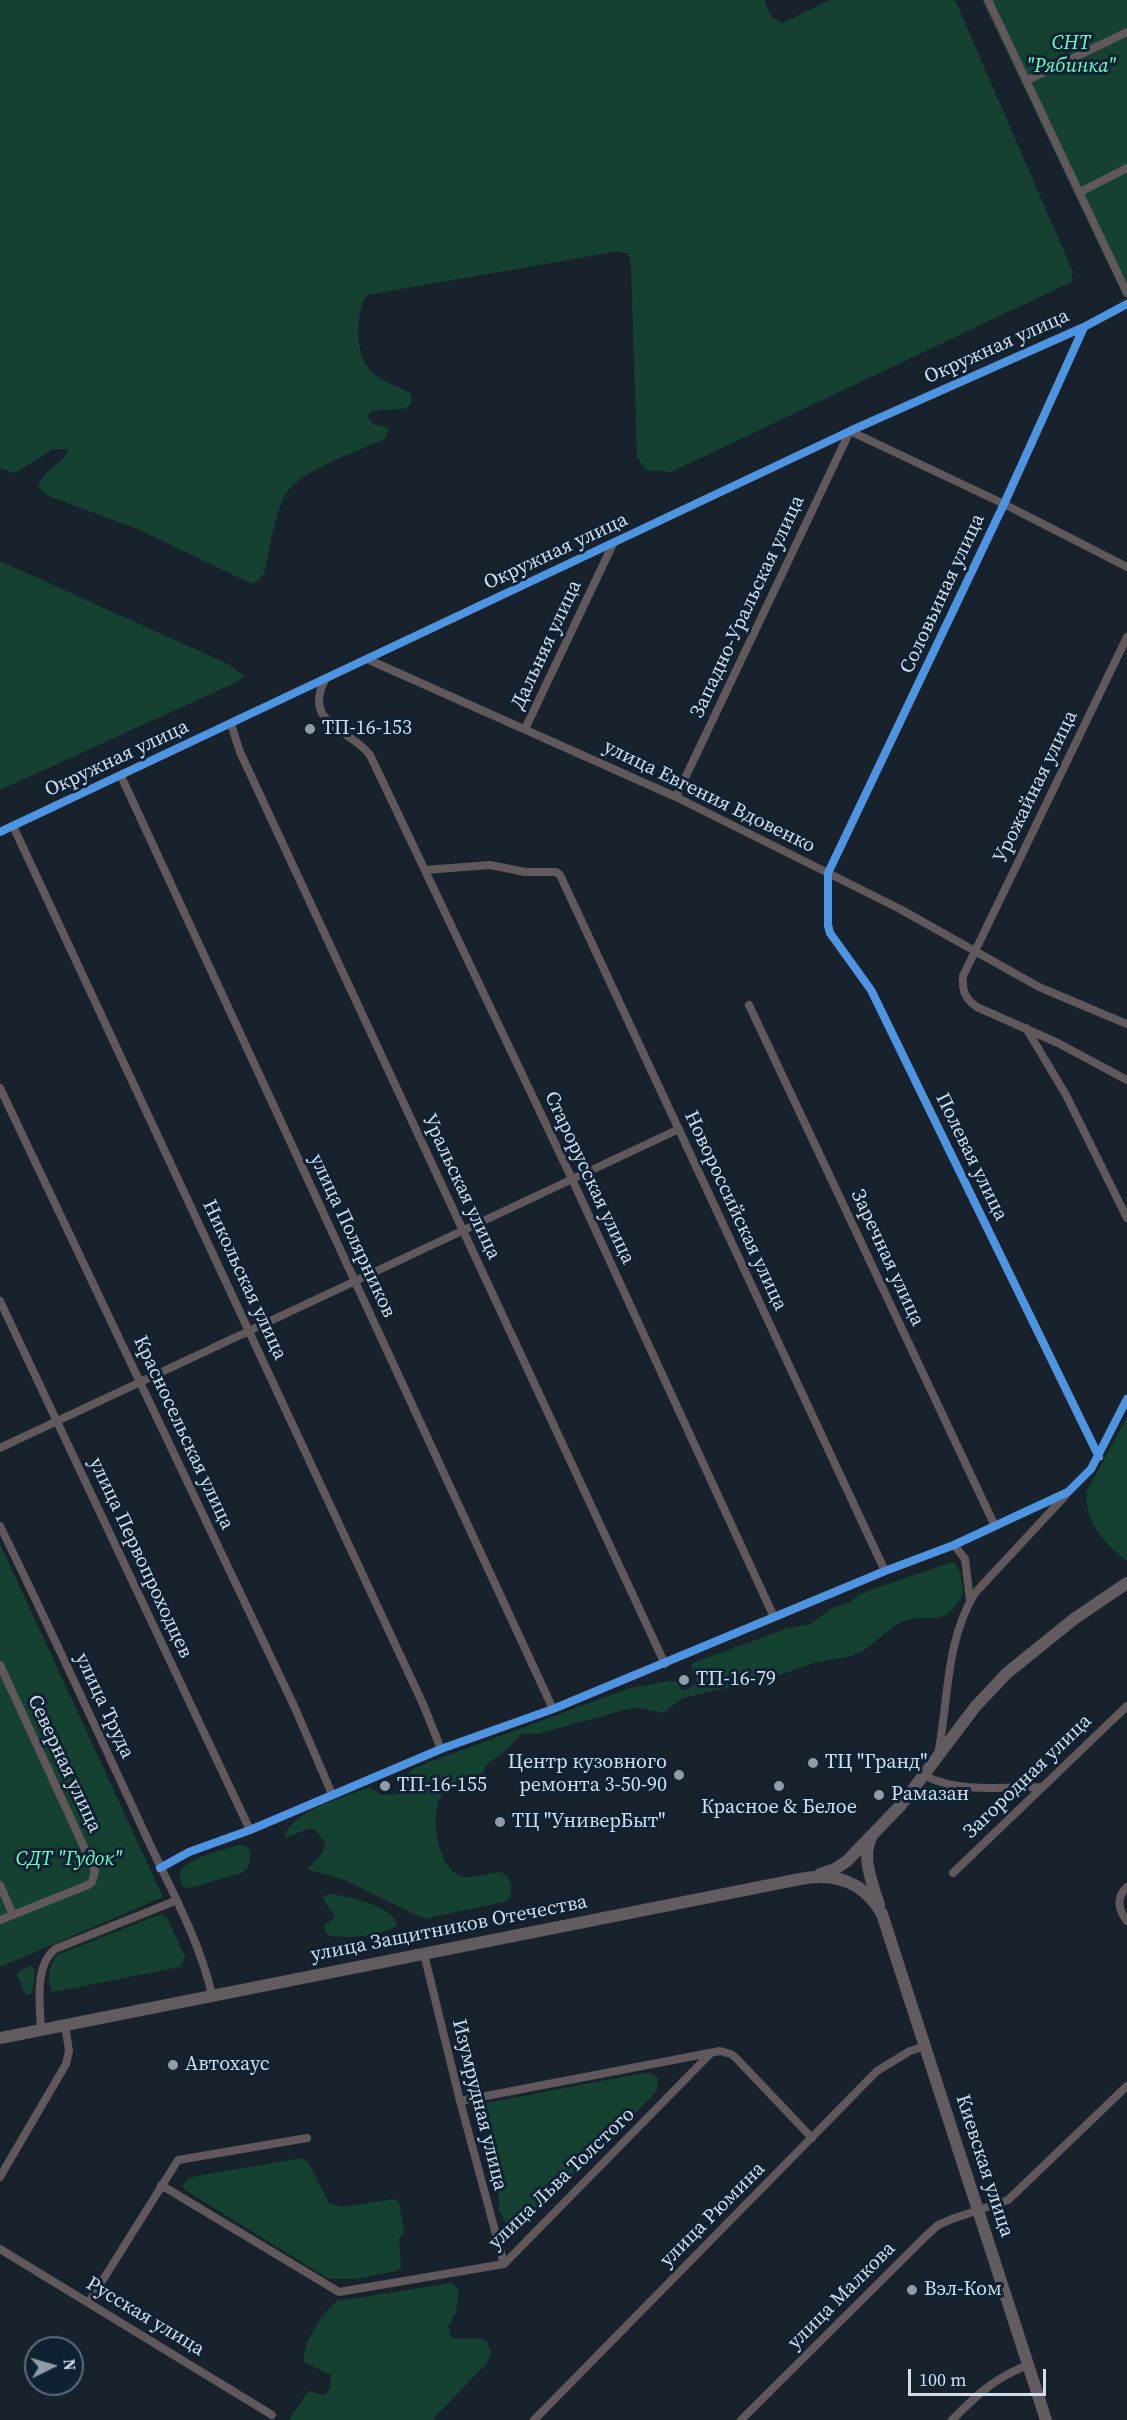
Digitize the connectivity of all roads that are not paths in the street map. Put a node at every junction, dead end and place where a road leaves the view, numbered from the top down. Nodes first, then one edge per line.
1 (988, 0) edge
2 (1127, 32) edge
3 (1026, 81) junction
4 (1127, 168) edge
5 (1080, 192) junction
6 (1127, 293) edge
7 (1127, 303) edge
8 (1084, 327) junction
9 (850, 431) junction
10 (1004, 504) junction
11 (613, 544) junction
12 (1127, 567) edge
13 (1127, 638) edge
14 (367, 659) junction
15 (326, 678) junction
16 (231, 724) junction
17 (525, 729) junction
18 (121, 776) junction
19 (676, 797) junction
20 (13, 826) junction
21 (0, 832) edge
22 (425, 870) junction
23 (828, 873) junction
24 (975, 951) junction
25 (749, 1005) dead end
26 (1127, 1024) edge
27 (1025, 1027) junction
28 (1127, 1080) edge
29 (0, 1088) edge
30 (679, 1129) junction
31 (572, 1179) junction
32 (1127, 1218) edge
33 (463, 1230) junction
34 (355, 1281) junction
35 (0, 1301) edge
36 (251, 1331) junction
37 (141, 1382) junction
38 (1127, 1399) edge
39 (57, 1421) junction
40 (0, 1448) edge
41 (1098, 1457) junction
42 (1068, 1492) junction
43 (0, 1526) edge
44 (995, 1526) junction
45 (954, 1545) junction
46 (885, 1571) junction
47 (1127, 1583) edge
48 (970, 1600) junction
49 (774, 1617) junction
50 (665, 1664) junction
51 (0, 1665) edge
52 (1127, 1706) edge
53 (553, 1709) junction
54 (441, 1749) junction
55 (938, 1757) junction
56 (925, 1776) junction
57 (1042, 1787) junction
58 (332, 1794) junction
59 (250, 1830) junction
60 (873, 1834) junction
61 (160, 1868) junction
62 (953, 1873) dead end
63 (815, 1876) junction
64 (0, 1885) edge
65 (1127, 1887) edge
66 (175, 1901) junction
67 (13, 1915) junction
68 (883, 1918) junction
69 (0, 1920) edge
70 (1127, 1921) edge
71 (424, 1954) junction
72 (212, 1995) junction
73 (65, 2025) junction
74 (41, 2030) junction
75 (0, 2038) edge
76 (925, 2046) junction
77 (711, 2053) junction
78 (1127, 2086) edge
79 (460, 2101) junction
80 (307, 2138) dead end
81 (812, 2138) junction
82 (0, 2177) edge
83 (161, 2185) junction
84 (977, 2211) junction
85 (0, 2249) edge
86 (504, 2264) junction
87 (89, 2302) junction
88 (1028, 2365) junction
89 (272, 2415) dead end
90 (534, 2420) edge
91 (741, 2420) edge
92 (952, 2420) edge
93 (1046, 2420) edge

1 - 3 street
2 - 3 street
3 - 5 street
4 - 5 street
5 - 6 street
7 - 8 street, Окружная улица
8 - 9 street, Окружная улица
8 - 10 street, Соловьиная улица
9 - 10 street
9 - 11 street, Окружная улица
9 - 19 street, Западно-Уральская улица
10 - 12 street
10 - 23 street, Соловьиная улица
11 - 14 street, Окружная улица
11 - 17 street, Дальняя улица
13 - 24 street, Урожайная улица
14 - 15 street, Окружная улица
14 - 17 street, улица Евгения Вдовенко
15 - 16 street, Окружная улица
15 - 22 street, Старорусская улица
16 - 18 street, Окружная улица
16 - 33 street, Уральская улица
17 - 19 street, улица Евгения Вдовенко
18 - 20 street, Окружная улица
18 - 34 street, улица Полярников
19 - 23 street, улица Евгения Вдовенко
20 - 21 street, Окружная улица
20 - 36 street, Никольская улица
22 - 30 street, Новороссийская улица
22 - 31 street, Старорусская улица
23 - 24 street, улица Евгения Вдовенко
23 - 41 street, Полевая улица
24 - 26 street, улица Евгения Вдовенко
24 - 27 street, Урожайная улица
25 - 44 street, Заречная улица
27 - 28 street
27 - 32 street
29 - 37 street, Красносельская улица
30 - 31 street
30 - 46 street, Новороссийская улица
31 - 33 street
31 - 49 street, Старорусская улица
33 - 34 street
33 - 50 street, Уральская улица
34 - 36 street
34 - 53 street, улица Полярников
35 - 39 street, улица Первопроходцев
36 - 37 street
36 - 54 street, Никольская улица
37 - 39 street
37 - 58 street, Красносельская улица
38 - 41 street
39 - 40 street
39 - 59 street, улица Первопроходцев
41 - 42 street
42 - 44 street
42 - 48 street
43 - 61 street, улица Труда
44 - 45 street
45 - 46 street
45 - 48 street
46 - 49 street
47 - 55 main road
48 - 55 street
49 - 50 street
50 - 53 street
51 - 67 street, Северная улица
52 - 57 street, Загородная улица
53 - 54 street
54 - 58 street
55 - 56 main road
56 - 57 street
56 - 60 main road
57 - 62 street, Загородная улица
58 - 59 street
59 - 61 street
60 - 63 main road
60 - 68 main road, Киевская улица
61 - 66 street, улица Труда
63 - 68 main road, улица Защитников Отечества
63 - 71 main road, улица Защитников Отечества
64 - 67 street
65 - 70 street
66 - 72 street, улица Труда
66 - 74 street
67 - 69 street
68 - 76 main road, Киевская улица
71 - 72 main road, улица Защитников Отечества
71 - 79 street, Изумрудная улица
72 - 73 main road, улица Защитников Отечества
73 - 74 main road, улица Защитников Отечества
73 - 82 street
74 - 75 main road, улица Защитников Отечества
76 - 81 street, улица Рюмина
76 - 84 main road, Киевская улица
77 - 79 street
77 - 81 street
77 - 86 street, улица Льва Толстого
78 - 84 street, улица Малкова
79 - 86 street, Изумрудная улица
80 - 83 street
81 - 90 street, улица Рюмина
83 - 86 street, улица Льва Толстого
83 - 87 street
84 - 88 main road, Киевская улица
84 - 91 street, улица Малкова
85 - 87 street, Русская улица
87 - 89 street, Русская улица
88 - 92 street
88 - 93 main road, Киевская улица

